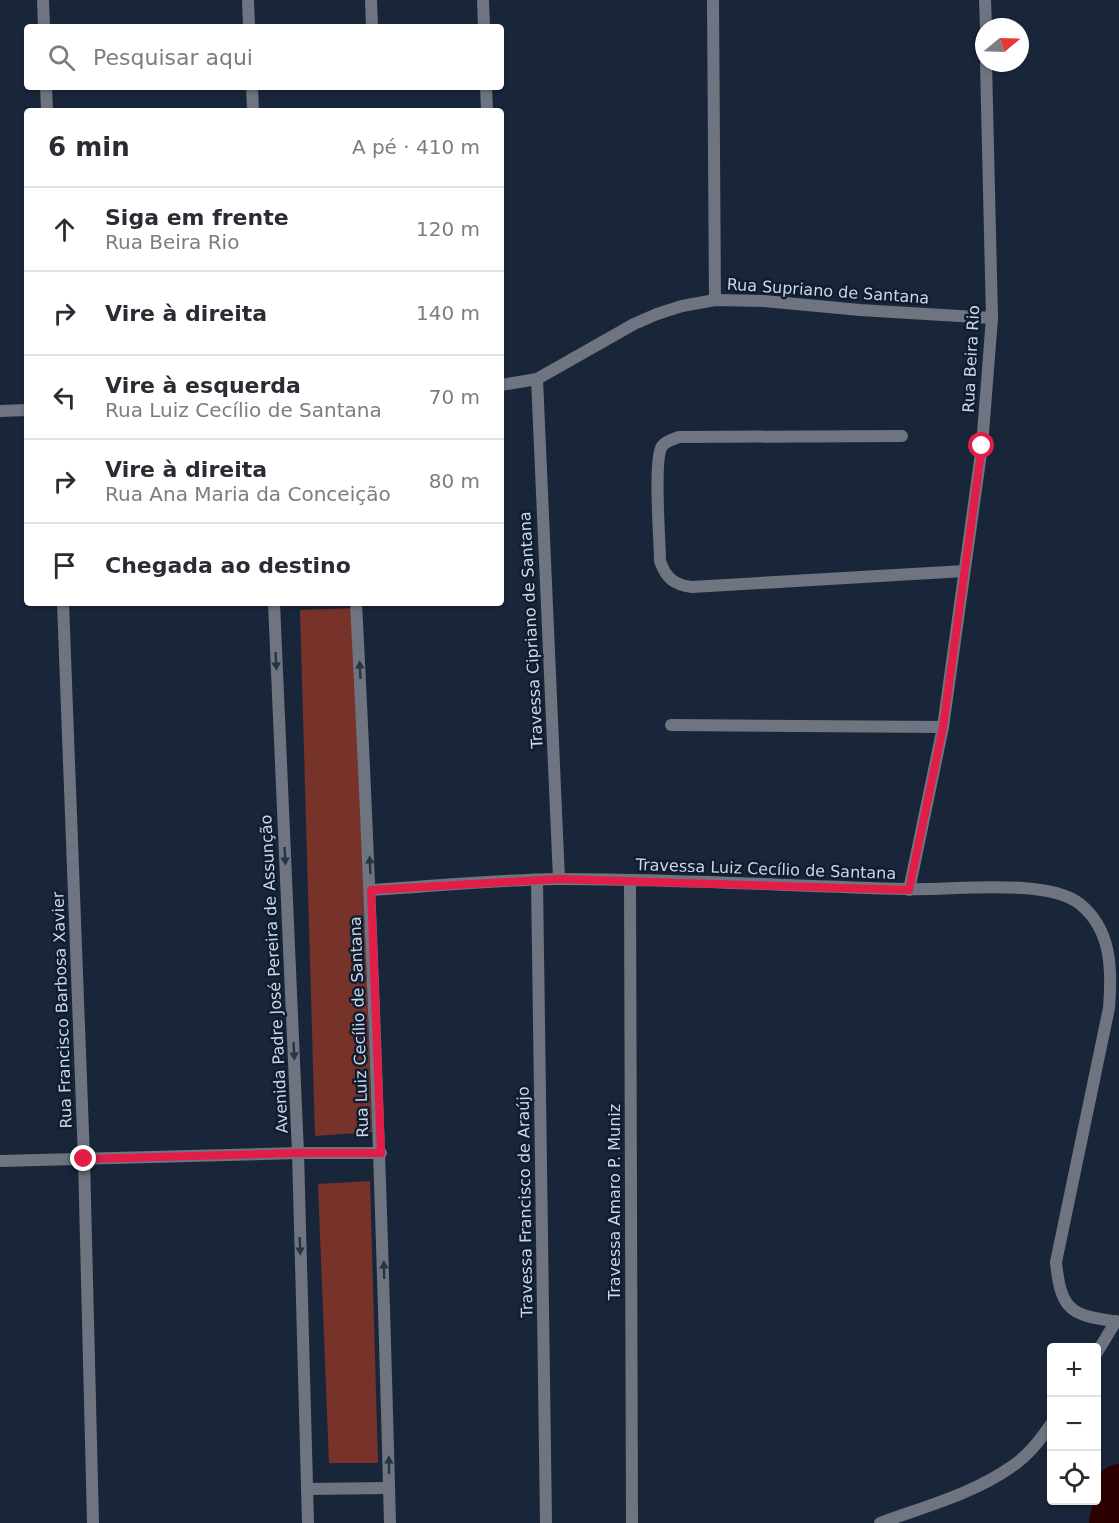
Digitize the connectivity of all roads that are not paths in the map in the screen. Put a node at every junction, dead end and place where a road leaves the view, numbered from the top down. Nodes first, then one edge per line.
1 (43, 0) edge
2 (248, 0) edge
3 (371, 0) edge
4 (483, 0) edge
5 (713, 0) edge
6 (985, 0) edge
7 (986, 18) edge
8 (44, 24) edge
9 (249, 24) edge
10 (372, 24) edge
11 (484, 24) edge
12 (986, 72) edge
13 (46, 90) edge
14 (252, 90) edge
15 (486, 90) edge
16 (47, 108) edge
17 (253, 108) edge
18 (487, 108) edge
19 (716, 300) junction
20 (992, 318) junction
21 (537, 379) junction
22 (504, 384) edge
23 (24, 410) edge
24 (0, 411) edge
25 (902, 436) dead end
26 (964, 571) junction
27 (63, 606) edge
28 (274, 606) edge
29 (356, 606) edge
30 (672, 725) dead end
31 (943, 727) junction
32 (559, 879) junction
33 (537, 880) junction
34 (630, 881) junction
35 (371, 890) junction
36 (909, 890) junction
37 (298, 1153) junction
38 (381, 1153) junction
39 (84, 1159) junction
40 (0, 1161) edge
41 (1117, 1321) edge
42 (1101, 1346) edge
43 (1047, 1430) edge
44 (389, 1488) junction
45 (307, 1489) junction
46 (93, 1523) edge
47 (308, 1523) edge
48 (390, 1523) edge
49 (546, 1523) edge
50 (632, 1523) edge
51 (880, 1523) edge

1 - 8 street
2 - 9 street
3 - 10 street
4 - 11 street
5 - 19 street
6 - 7 street
12 - 20 street, Rua Beira Rio
13 - 16 street
14 - 17 street
15 - 18 street
19 - 20 street, Rua Supriano de Santana
19 - 21 street, Rua Supriano de Santana
20 - 26 street, Rua Beira Rio
21 - 22 street, Rua Supriano de Santana
21 - 32 street, Travessa Cipriano de Santana
23 - 24 street
25 - 26 street
26 - 31 street, Rua Beira Rio
27 - 39 street, Rua Francisco Barbosa Xavier
28 -> 37 street, Avenida Padre José Pereira de Assunção
35 -> 29 street, Rua Luiz Cecílio de Santana
30 - 31 street
31 - 36 street, Rua Beira Rio
32 - 33 street, Travessa Luiz Cecílio de Santana
32 - 34 street, Travessa Luiz Cecílio de Santana
33 - 35 street, Travessa Luiz Cecílio de Santana
33 - 49 street, Travessa Francisco de Araújo
34 - 36 street, Travessa Luiz Cecílio de Santana
34 - 50 street, Travessa Amaro P. Muniz
35 - 38 street, Rua Luiz Cecílio de Santana
36 - 41 street, Travessa Luiz Cecílio de Santana
37 - 38 street
37 - 39 street
37 -> 45 street, Avenida Padre José Pereira de Assunção
44 -> 38 street, Rua Luiz Cecílio de Santana
39 - 40 street
39 - 46 street, Rua Francisco Barbosa Xavier
41 - 42 street
43 - 51 street
44 - 45 street
44 - 48 street, Rua Luiz Cecílio de Santana
45 - 47 street, Avenida Padre José Pereira de Assunção

